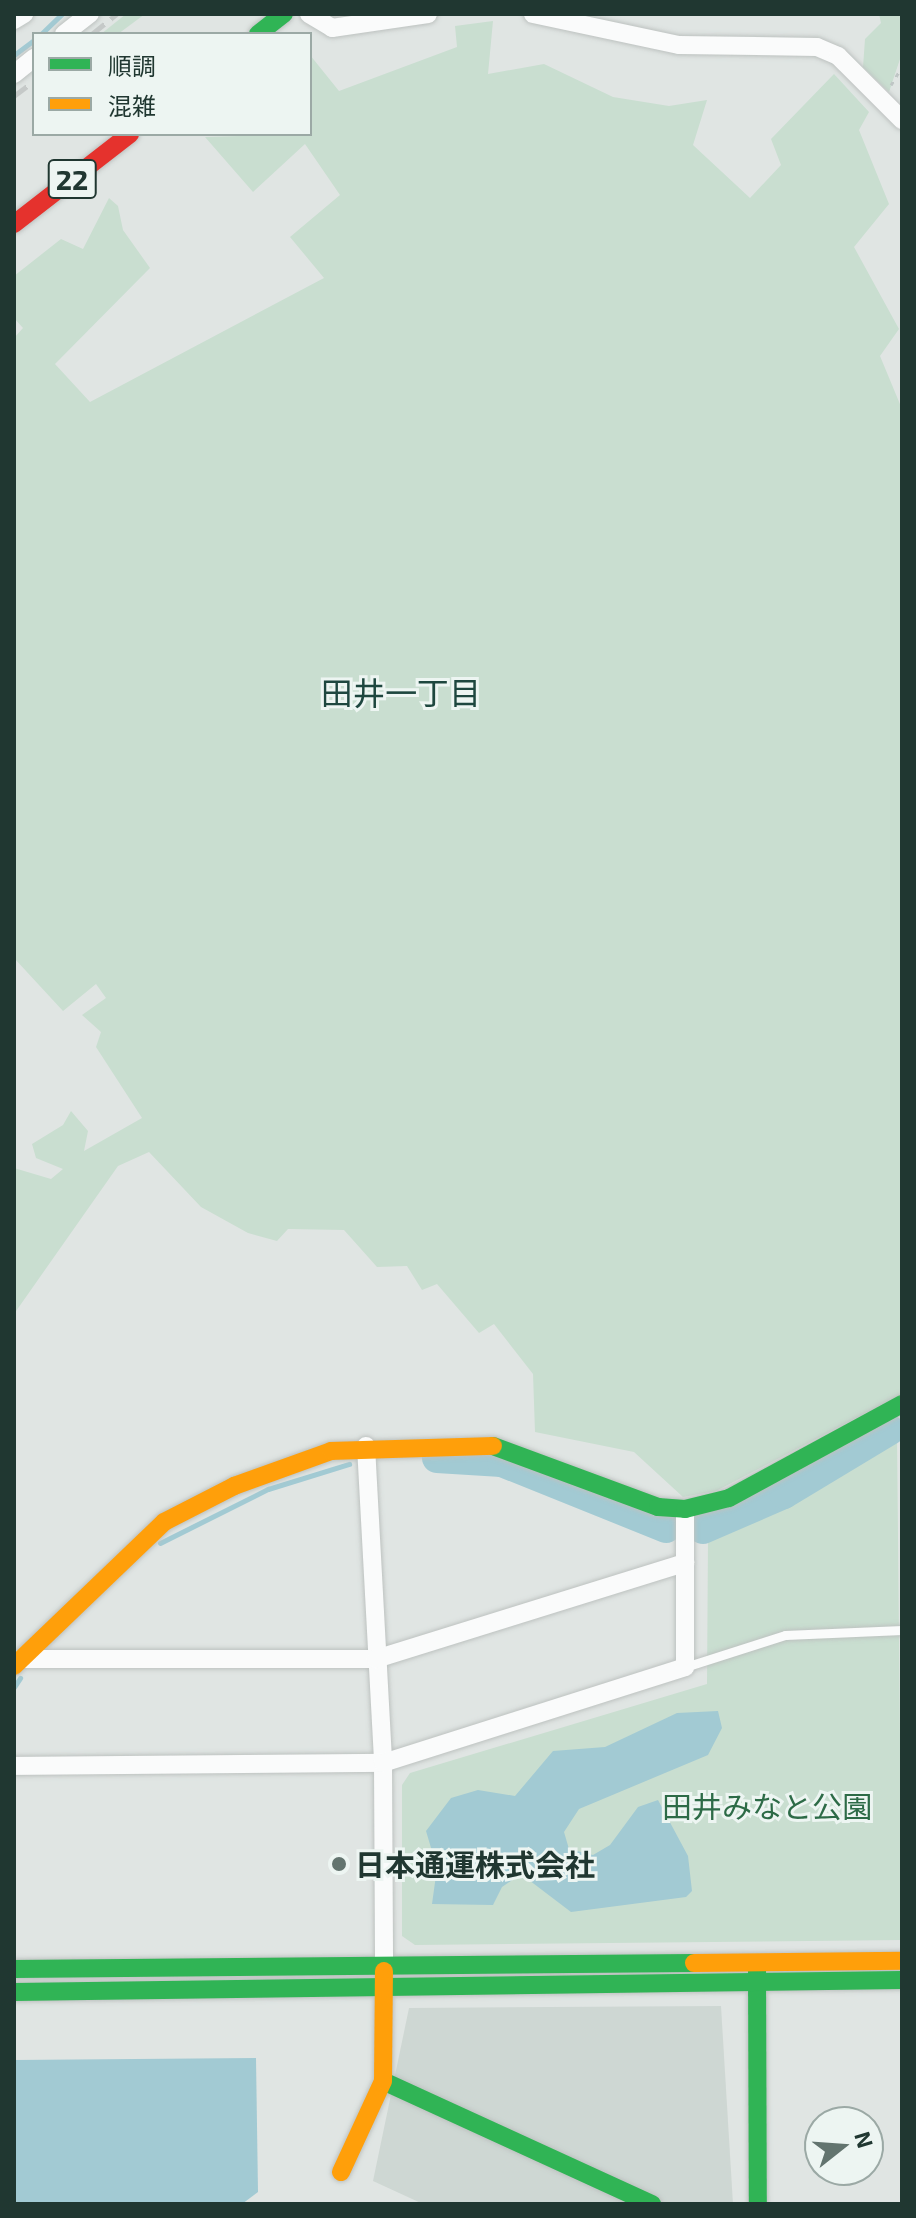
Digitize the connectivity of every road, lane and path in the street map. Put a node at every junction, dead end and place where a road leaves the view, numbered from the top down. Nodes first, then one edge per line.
1 (24, 14) edge
2 (90, 14) edge
3 (284, 14) edge
4 (309, 14) edge
5 (428, 14) edge
6 (533, 14) edge
7 (14, 20) edge
8 (67, 32) edge
9 (261, 32) edge
10 (32, 60) edge
11 (902, 67) edge
12 (14, 74) edge
13 (896, 93) dead end
14 (902, 120) edge
15 (127, 136) edge
16 (14, 224) edge
17 (902, 1404) edge
18 (366, 1446) junction
19 (685, 1509) junction
20 (685, 1563) junction
21 (902, 1630) edge
22 (376, 1659) junction
23 (17, 1663) edge
24 (685, 1667) junction
25 (383, 1763) junction
26 (14, 1766) edge
27 (902, 1961) edge
28 (384, 1963) junction
29 (757, 1963) junction
30 (14, 1969) edge
31 (902, 1980) edge
32 (757, 1983) junction
33 (384, 1989) junction
34 (14, 1992) edge
35 (383, 2081) junction
36 (341, 2172) dead end
37 (652, 2204) edge
38 (758, 2204) edge

1 - 7 street
2 - 8 street
3 - 9 street
4 - 5 street
6 - 14 street
10 - 12 street
11 - 13 path
15 - 16 street, 22
17 - 19 street
18 - 19 street
18 - 22 street
18 - 23 street
19 - 20 street
20 - 22 street
20 - 24 street
21 - 24 lane
22 - 23 street
22 - 25 street
24 - 25 street
25 - 26 street
25 - 28 street
27 - 29 street
28 - 29 street
28 - 30 street
28 - 33 street
29 - 32 street
31 - 32 street
32 - 33 street
32 - 38 street
33 - 34 street
33 - 35 street
35 - 36 street
35 - 37 street

